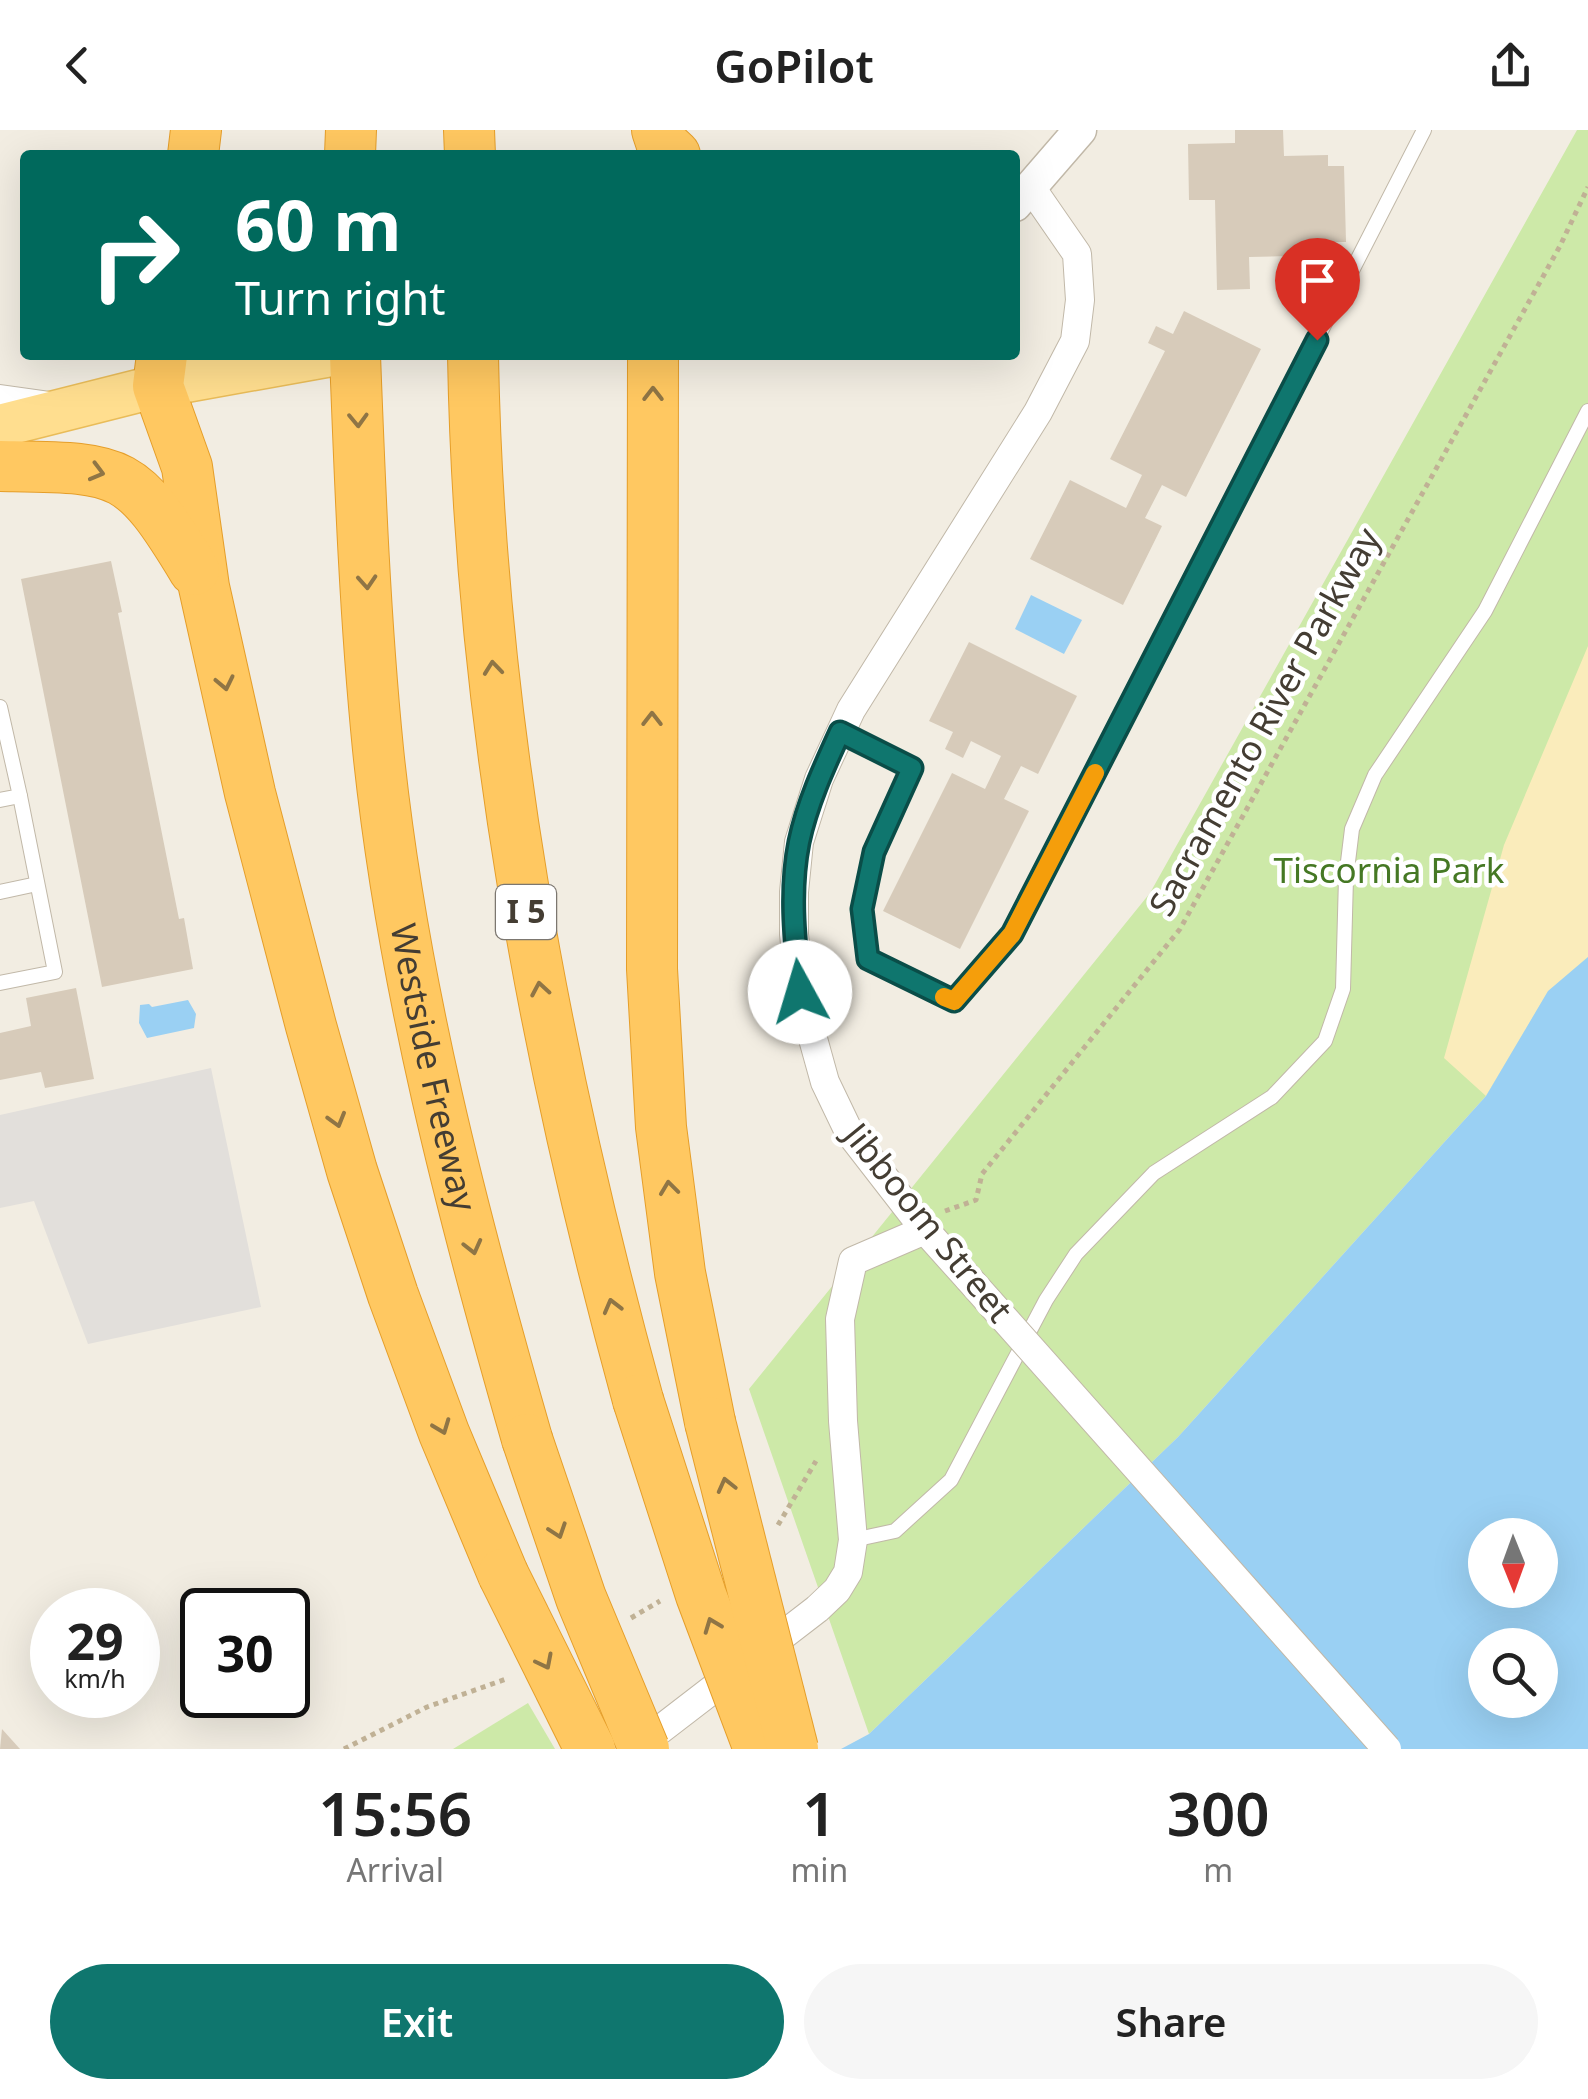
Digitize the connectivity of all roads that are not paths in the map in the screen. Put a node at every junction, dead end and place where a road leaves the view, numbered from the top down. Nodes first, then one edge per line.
1 (1424, 130) edge
2 (1067, 134) edge
3 (1020, 192) edge
4 (274, 360) edge
5 (355, 360) edge
6 (473, 360) edge
7 (653, 360) edge
8 (160, 370) edge
9 (0, 399) edge
10 (67, 408) junction
11 (1588, 411) edge
12 (0, 426) edge
13 (0, 466) edge
14 (204, 588) junction
15 (1, 703) edge
16 (840, 732) junction
17 (20, 796) junction
18 (0, 800) edge
19 (38, 884) junction
20 (0, 892) edge
21 (0, 983) edge
22 (925, 1230) junction
23 (853, 1540) junction
24 (590, 1749) edge
25 (635, 1749) edge
26 (644, 1749) edge
27 (760, 1749) edge
28 (793, 1749) edge
29 (1387, 1749) edge

1 - 16 lane
2 - 3 street, Jibboom Street
3 - 16 street, Jibboom Street
4 - 8 main road
5 -> 26 highway, Westside Freeway, bridge
27 -> 6 highway, I 5, bridge
28 -> 7 highway, bridge
8 - 10 main road
8 - 14 highway
9 - 10 street
10 - 12 main road
11 - 23 lane
13 -> 14 highway
14 -> 24 highway, bridge
15 - 17 lane
16 - 22 street, Jibboom Street
17 - 18 lane
17 - 19 lane
19 - 20 lane
19 - 21 lane
22 - 23 street
22 - 29 street, Jibboom Street, bridge
23 - 25 street

